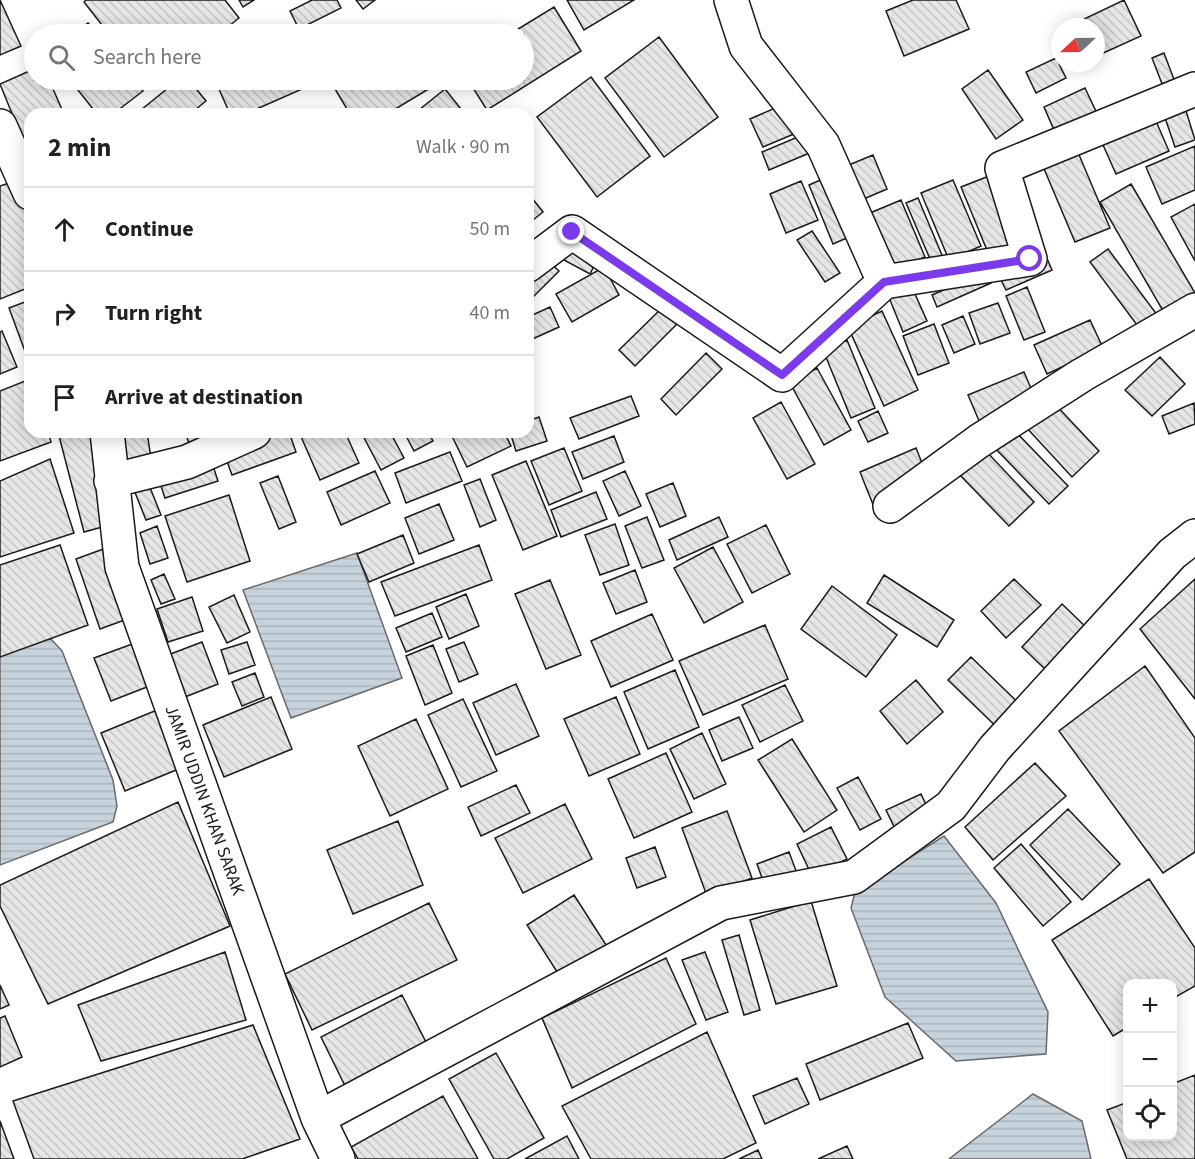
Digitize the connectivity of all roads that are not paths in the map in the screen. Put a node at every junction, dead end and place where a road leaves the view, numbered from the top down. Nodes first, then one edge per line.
1 (730, 0) edge
2 (1195, 89) edge
3 (0, 127) edge
4 (24, 180) edge
5 (534, 260) edge
6 (884, 282) junction
7 (1195, 310) edge
8 (107, 438) edge
9 (241, 438) edge
10 (111, 481) junction
11 (890, 507) dead end
12 (1195, 536) edge
13 (318, 1118) junction
14 (338, 1159) edge

1 - 6 street
2 - 6 street
3 - 4 street
5 - 6 street
7 - 11 street
8 - 10 street, JAMIR UDDIN KHAN SARAK
9 - 10 street
10 - 13 street, JAMIR UDDIN KHAN SARAK
12 - 13 street
13 - 14 street, JAMIR UDDIN KHAN SARAK

